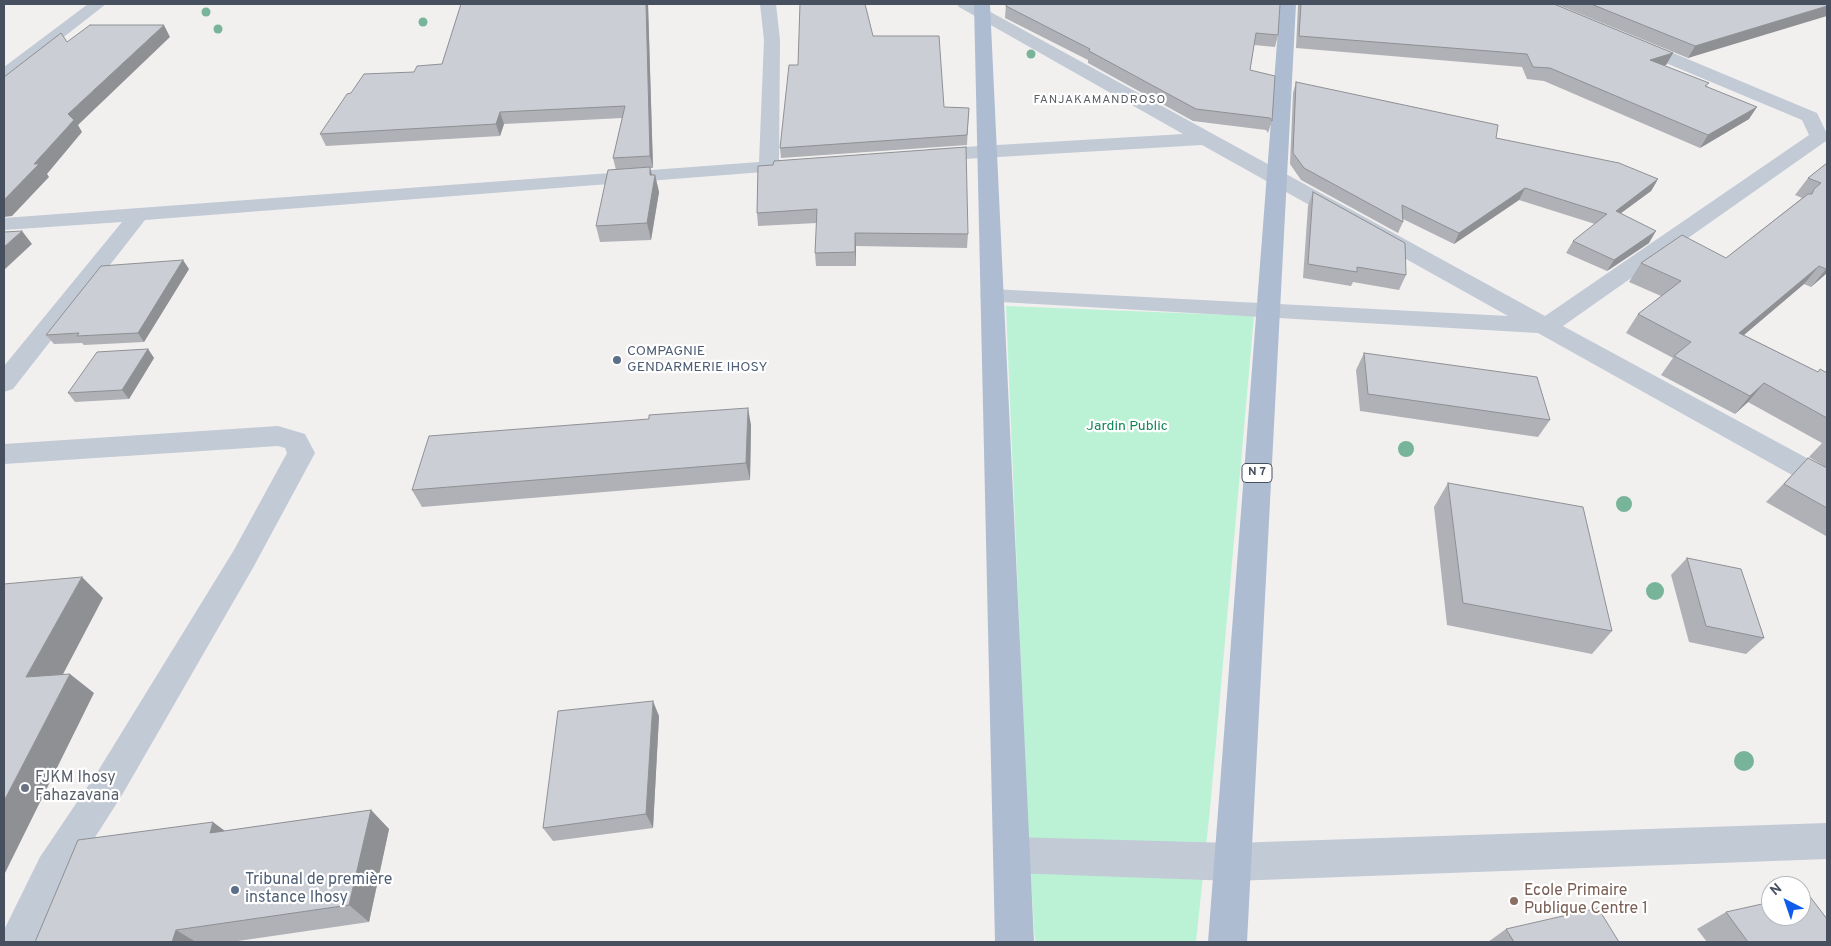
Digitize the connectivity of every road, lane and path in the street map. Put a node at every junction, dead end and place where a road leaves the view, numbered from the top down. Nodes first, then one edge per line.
1 (98, 4) edge
2 (768, 4) edge
3 (1288, 4) edge
4 (976, 7) edge
5 (1622, 38) edge
6 (4, 75) edge
7 (1819, 113) edge
8 (1205, 139) junction
9 (986, 151) junction
10 (908, 157) edge
11 (819, 164) edge
12 (769, 167) junction
13 (1276, 177) junction
14 (138, 214) junction
15 (4, 224) edge
16 (992, 296) junction
17 (1268, 310) junction
18 (1546, 326) junction
19 (4, 383) edge
20 (4, 454) edge
21 (1827, 482) edge
22 (1827, 841) edge
23 (1012, 855) junction
24 (1233, 862) junction
25 (19, 942) edge
26 (1015, 942) edge
27 (1227, 942) edge

1 - 6 street
2 - 12 street
3 - 13 main road, N 7
4 - 8 street
4 - 9 main road
5 - 7 street
7 - 18 street
8 - 9 street
8 - 13 street
9 - 10 street
9 - 16 main road
11 - 12 street
12 - 14 street
13 - 17 main road, N 7
13 - 18 street
14 - 15 street
14 - 19 street
16 - 17 street
16 - 23 main road
17 - 18 street
17 - 24 main road, N 7
18 - 21 street
20 - 25 street
22 - 24 street
23 - 24 street
23 - 26 main road
24 - 27 main road, N 7

